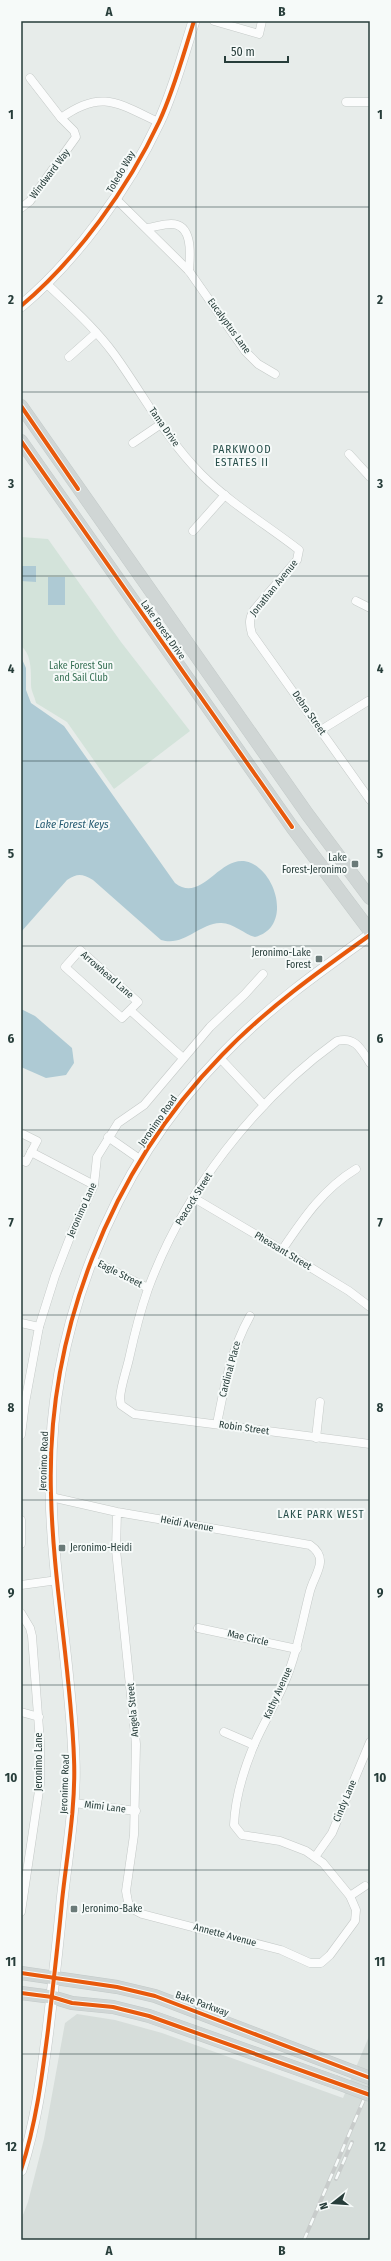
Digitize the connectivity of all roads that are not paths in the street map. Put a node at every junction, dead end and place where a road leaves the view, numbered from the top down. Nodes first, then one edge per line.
1 (194, 21) edge
2 (214, 21) edge
3 (262, 21) edge
4 (30, 78) dead end
5 (346, 102) dead end
6 (370, 102) edge
7 (61, 118) junction
8 (158, 122) junction
9 (116, 199) junction
10 (21, 208) edge
11 (147, 228) junction
12 (189, 271) junction
13 (47, 284) junction
14 (21, 306) edge
15 (96, 333) junction
16 (70, 357) dead end
17 (275, 374) dead end
18 (21, 406) edge
19 (161, 424) junction
20 (21, 441) edge
21 (132, 443) dead end
22 (349, 454) dead end
23 (370, 477) edge
24 (224, 495) junction
25 (193, 531) dead end
26 (300, 550) joint
27 (356, 601) dead end
28 (370, 608) edge
29 (249, 626) joint
30 (368, 701) dead end
31 (321, 730) junction
32 (370, 800) edge
33 (370, 898) edge
34 (370, 931) edge
35 (370, 935) edge
36 (263, 974) dead end
37 (130, 1010) junction
38 (219, 1057) junction
39 (183, 1058) junction
40 (370, 1063) edge
41 (264, 1105) junction
42 (21, 1133) edge
43 (108, 1137) junction
44 (31, 1152) junction
45 (21, 1160) edge
46 (141, 1160) junction
47 (356, 1169) dead end
48 (94, 1185) junction
49 (194, 1198) junction
50 (282, 1250) junction
51 (92, 1260) junction
52 (148, 1288) junction
53 (369, 1304) edge
54 (250, 1316) dead end
55 (21, 1323) edge
56 (39, 1327) junction
57 (320, 1402) dead end
58 (121, 1405) joint
59 (217, 1424) junction
60 (21, 1435) edge
61 (316, 1438) junction
62 (370, 1444) edge
63 (51, 1497) junction
64 (117, 1512) junction
65 (21, 1520) edge
66 (21, 1544) edge
67 (319, 1556) joint
68 (58, 1580) junction
69 (21, 1586) edge
70 (21, 1613) edge
71 (198, 1628) dead end
72 (297, 1650) junction
73 (21, 1712) edge
74 (39, 1717) junction
75 (224, 1732) dead end
76 (370, 1742) edge
77 (254, 1745) junction
78 (74, 1803) junction
79 (136, 1811) junction
80 (316, 1857) junction
81 (365, 1886) dead end
82 (350, 1896) junction
83 (129, 1907) joint
84 (21, 1912) edge
85 (21, 1973) edge
86 (55, 1977) junction
87 (21, 1993) edge
88 (52, 1997) junction
89 (370, 2078) edge
90 (370, 2095) edge
91 (21, 2170) edge

1 - 8 main road, Toledo Way
2 - 3 street
4 - 7 street
5 - 6 street
7 - 8 street
7 - 10 street, Windward Way
8 - 9 main road, Toledo Way
9 - 11 street, Eucalyptus Lane
9 - 13 main road, Toledo Way
11 - 12 street, Eucalyptus Lane
11 - 12 street
12 - 17 street, Eucalyptus Lane
13 - 14 main road, Toledo Way
13 - 15 street, Tama Drive
15 - 16 street
15 - 19 street, Tama Drive
18 - 33 main road, Lake Forest Drive
19 - 21 street
19 - 24 street, Tama Drive
20 - 34 main road, Lake Forest Drive
22 - 23 street
24 - 25 street
24 - 26 street, Tama Drive
26 - 29 street, Jonathan Avenue
27 - 28 street
29 - 31 street, Debra Street
30 - 31 street
31 - 32 street, Debra Street
35 - 38 main road, Jeronimo Road
36 - 39 street, Jeronimo Lane
37 - 37 street, Arrowhead Lane
37 - 39 street, Arrowhead Lane
38 - 41 street
38 - 46 main road, Jeronimo Road
39 - 43 street, Jeronimo Lane
40 - 41 street, Peacock Street
41 - 49 street, Peacock Street
42 - 44 street
43 - 46 street
43 - 48 street, Jeronimo Lane
44 - 45 street
44 - 48 street
46 - 51 main road, Jeronimo Road
47 - 50 street
48 - 56 street, Jeronimo Lane
49 - 50 street, Pheasant Street
49 - 52 street, Peacock Street
50 - 53 street, Pheasant Street
51 - 52 street, Eagle Street
51 - 63 main road, Jeronimo Road
52 - 58 street, Peacock Street
54 - 59 street, Cardinal Place
55 - 56 street
56 - 60 street, Jeronimo Lane
57 - 61 street
58 - 59 street, Robin Street
59 - 61 street, Robin Street
61 - 62 street, Robin Street
63 - 64 street, Heidi Avenue
63 - 68 main road, Jeronimo Road
64 - 67 street, Heidi Avenue
64 - 79 street, Angela Street
65 - 66 street
67 - 72 street, Kathy Avenue
68 - 69 street
68 - 78 main road, Jeronimo Road
70 - 74 street, Jeronimo Lane
71 - 72 street, Mae Circle
72 - 77 street, Kathy Avenue
73 - 74 street
74 - 84 street, Jeronimo Lane
75 - 77 street
76 - 80 street, Cindy Lane
77 - 80 street, Kathy Avenue
78 - 79 street, Mimi Lane
78 - 86 main road, Jeronimo Road
79 - 83 street, Angela Street
80 - 82 street
81 - 82 street
82 - 83 street, Annette Avenue
85 - 86 main road, Bake Parkway
86 - 88 main road, Jeronimo Road
86 - 89 main road, Bake Parkway
87 - 88 main road
88 - 90 main road, bridge
88 - 91 main road, Jeronimo Road

